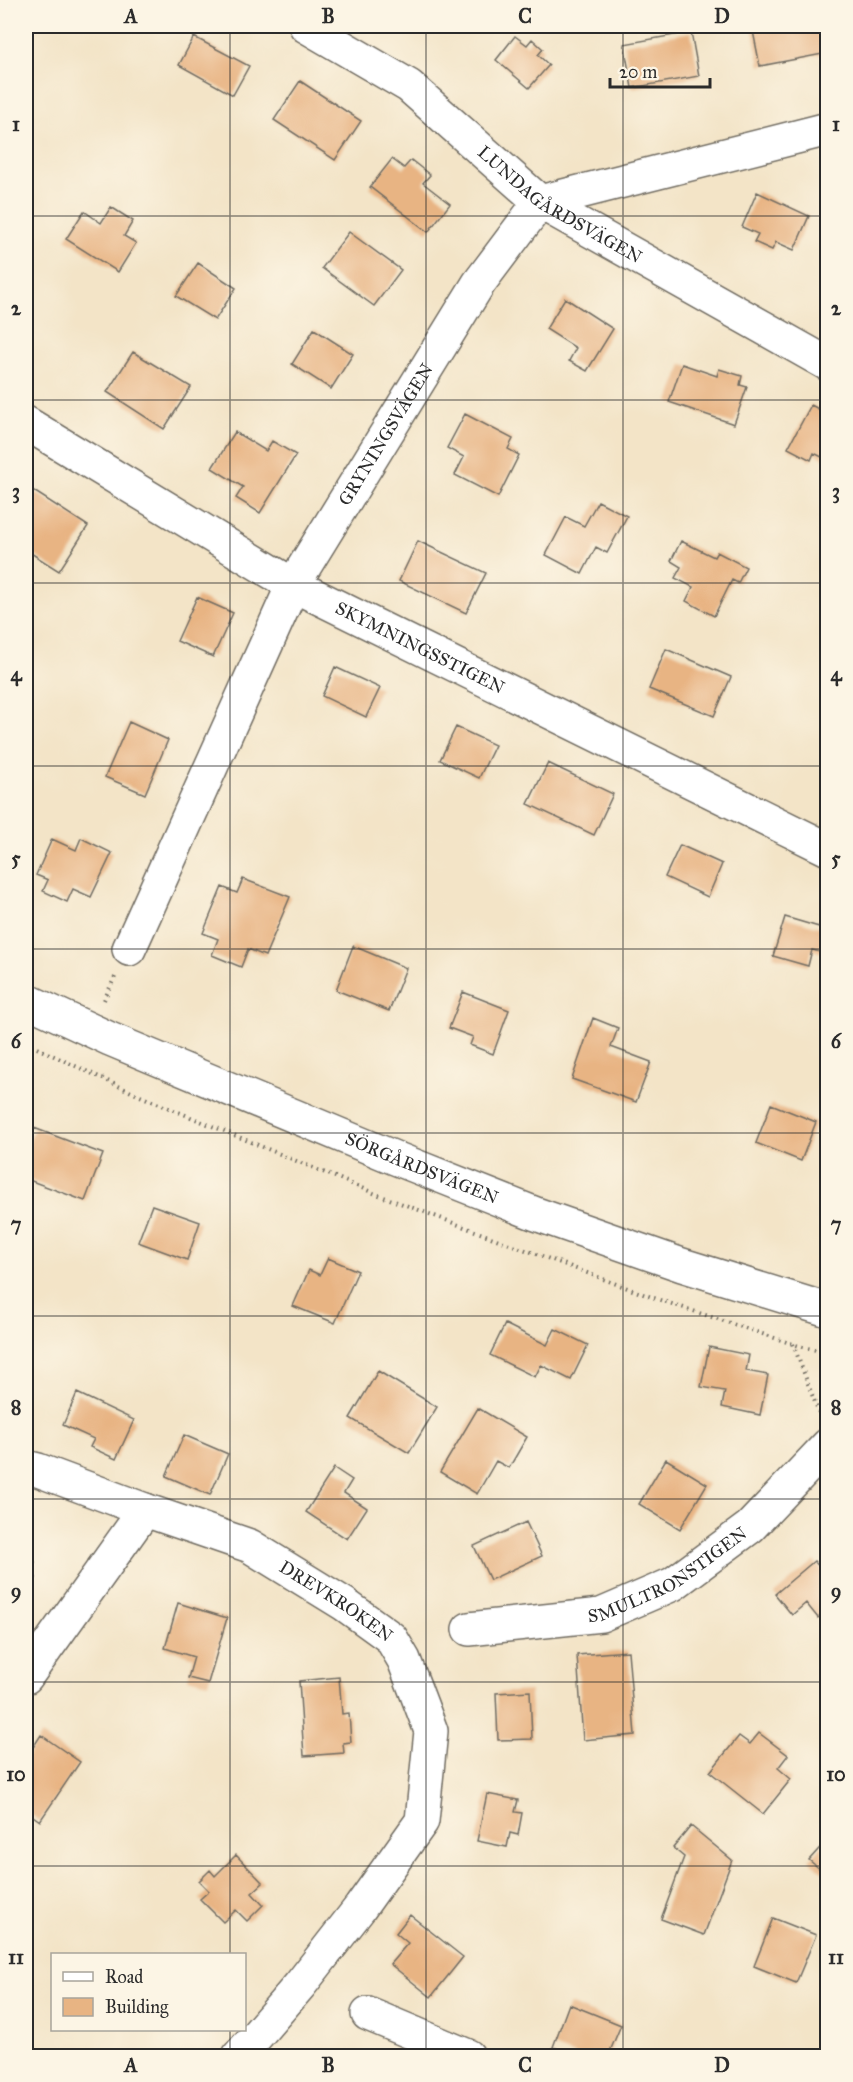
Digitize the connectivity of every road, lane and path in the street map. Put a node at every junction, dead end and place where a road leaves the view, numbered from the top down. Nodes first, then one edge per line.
1 (306, 26) edge
2 (828, 129) edge
3 (540, 202) junction
4 (828, 364) edge
5 (26, 423) edge
6 (292, 585) junction
7 (828, 849) edge
8 (129, 949) dead end
9 (26, 1000) edge
10 (828, 1310) edge
11 (793, 1344) dead end
12 (824, 1430) edge
13 (26, 1467) edge
14 (145, 1510) junction
15 (470, 1629) dead end
16 (26, 1677) edge
17 (368, 2014) dead end
18 (239, 2056) edge
19 (468, 2056) edge

1 - 3 street, LUNDAGÅRDSVÄGEN
2 - 3 street
3 - 4 street, LUNDAGÅRDSVÄGEN
3 - 6 street, GRYNINGSVÄGEN
5 - 6 street, SKYMNINGSSTIGEN
6 - 7 street, SKYMNINGSSTIGEN
6 - 8 street, GRYNINGSVÄGEN
9 - 10 street, SÖRGÅRDSVÄGEN
11 - 12 path
12 - 15 street, SMULTRONSTIGEN
13 - 14 street, DREVKROKEN
14 - 16 street
14 - 18 street, DREVKROKEN
17 - 19 street

